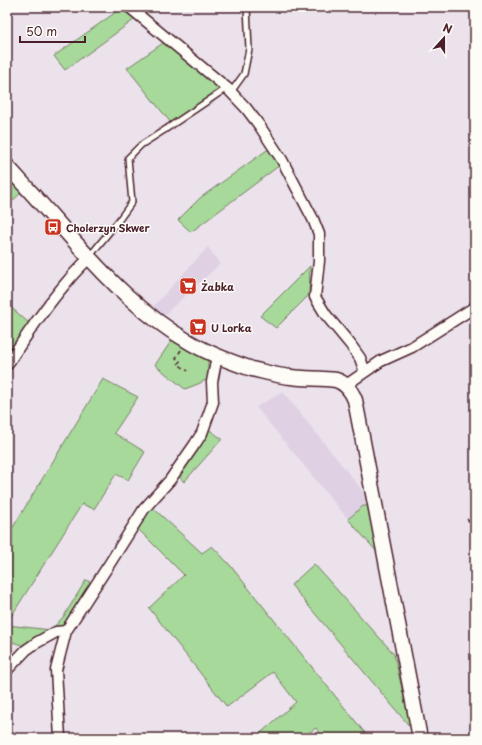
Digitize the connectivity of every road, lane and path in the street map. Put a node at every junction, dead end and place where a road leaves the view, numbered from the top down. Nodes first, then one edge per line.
1 (129, 7) edge
2 (247, 7) edge
3 (229, 90) junction
4 (7, 166) edge
5 (89, 258) junction
6 (475, 307) edge
7 (184, 345) dead end
8 (217, 356) junction
9 (7, 365) edge
10 (188, 372) dead end
11 (365, 372) junction
12 (346, 385) junction
13 (467, 519) dead end
14 (475, 528) edge
15 (66, 631) junction
16 (7, 670) edge
17 (60, 738) edge
18 (420, 738) edge

1 - 3 street
2 - 3 lane
3 - 5 lane
3 - 11 street
4 - 5 street
5 - 8 street
5 - 9 street
6 - 11 street
7 - 10 path
8 - 12 street
8 - 15 street
11 - 12 street
12 - 18 street
13 - 14 path
15 - 16 street
15 - 17 street

